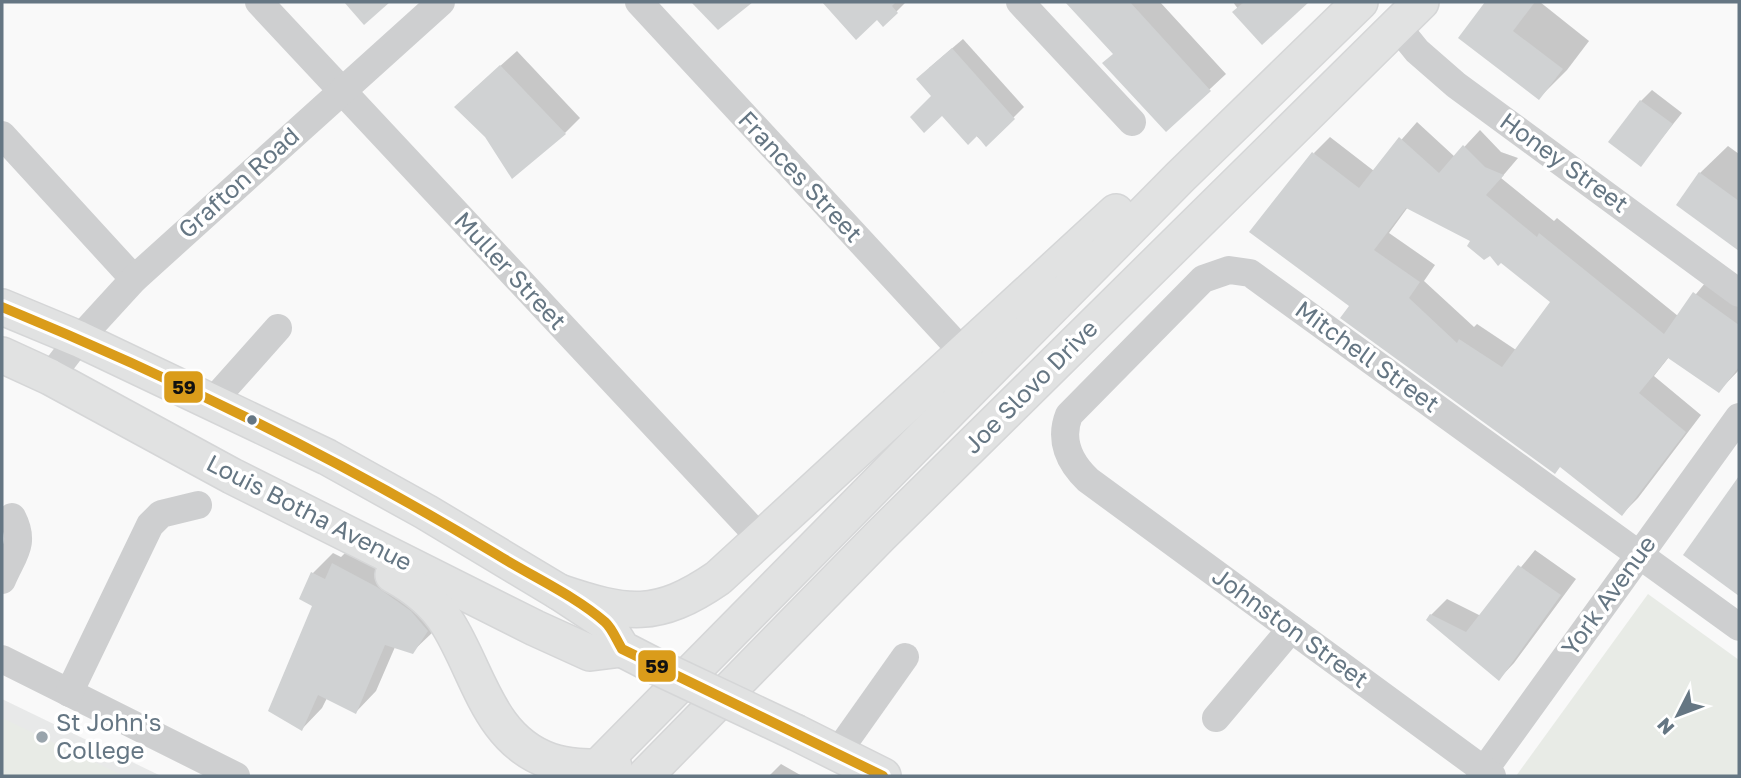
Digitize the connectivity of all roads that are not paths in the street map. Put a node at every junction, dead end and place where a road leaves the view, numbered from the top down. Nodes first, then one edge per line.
1 (259, 2) edge
2 (441, 2) edge
3 (639, 2) edge
4 (1020, 2) edge
5 (1360, 2) edge
6 (1400, 9) edge
7 (341, 90) junction
8 (1132, 122) dead end
9 (2, 135) edge
10 (1180, 177) junction
11 (134, 279) junction
12 (1739, 293) edge
13 (2, 307) edge
14 (278, 328) dead end
15 (79, 339) junction
16 (962, 351) junction
17 (2, 355) edge
18 (50, 377) junction
19 (212, 402) junction
20 (1739, 417) edge
21 (232, 475) junction
22 (1088, 480) joint
23 (198, 505) dead end
24 (12, 517) dead end
25 (762, 540) junction
26 (1640, 554) junction
27 (2, 580) edge
28 (559, 592) junction
29 (1739, 627) edge
30 (1291, 629) junction
31 (622, 649) junction
32 (905, 657) dead end
33 (2, 659) edge
34 (69, 693) junction
35 (1216, 718) dead end
36 (837, 753) junction
37 (198, 768) edge
38 (593, 772) edge
39 (649, 772) edge
40 (1485, 774) edge
41 (236, 776) edge
42 (883, 776) edge

1 - 7 street, Muller Street
2 - 7 street, Grafton Road
3 - 16 street, Frances Street
4 - 8 street
5 - 10 main road, Joe Slovo Drive
6 - 12 street, Honey Street
6 - 39 main road, Joe Slovo Drive
7 - 11 street, Grafton Road
7 - 25 street, Muller Street
9 - 11 street
10 - 16 main road
10 - 38 main road, Joe Slovo Drive
11 - 15 street, Grafton Road
13 - 15 main road
14 - 19 street
15 - 18 street, Grafton Road
15 - 19 main road
16 - 25 main road
17 - 18 main road, Louis Botha Avenue
18 - 21 main road, Louis Botha Avenue
19 - 28 main road
20 - 26 street, York Avenue
21 - 31 main road, Louis Botha Avenue
21 - 38 main road
22 - 26 street, Mitchell Street
22 - 30 street, Johnston Street
23 - 34 street
24 - 27 street
25 - 28 main road
26 - 29 street, Mitchell Street
26 - 40 street, York Avenue
28 - 31 main road
30 - 35 street
30 - 40 street, Johnston Street
31 - 36 main road, bridge
32 - 36 street
33 - 34 street
34 - 37 street
36 - 42 main road
37 - 41 street
38 - 39 main road

